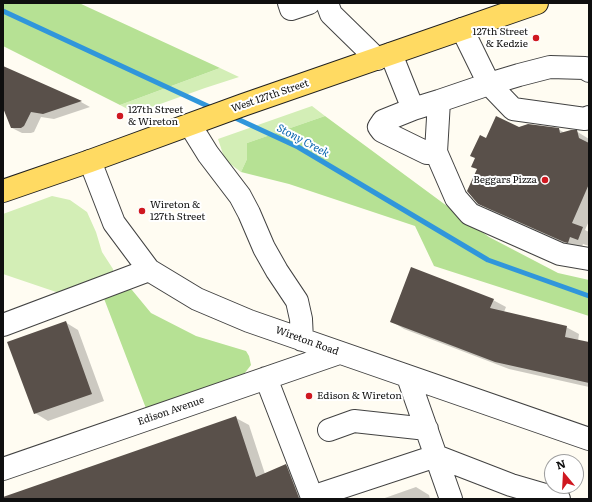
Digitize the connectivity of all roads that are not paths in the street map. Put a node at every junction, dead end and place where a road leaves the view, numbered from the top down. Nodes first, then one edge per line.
1 (289, 3) edge
2 (309, 3) edge
3 (536, 3) edge
4 (329, 8) edge
5 (462, 29) junction
6 (384, 57) junction
7 (589, 71) edge
8 (489, 84) junction
9 (439, 101) junction
10 (413, 109) junction
11 (589, 117) edge
12 (196, 123) junction
13 (436, 152) junction
14 (90, 161) junction
15 (3, 191) edge
16 (587, 253) edge
17 (150, 270) junction
18 (3, 325) edge
19 (302, 340) junction
20 (339, 353) junction
21 (408, 377) junction
22 (266, 378) junction
23 (427, 429) junction
24 (329, 430) dead end
25 (589, 439) edge
26 (436, 456) junction
27 (3, 469) edge
28 (451, 499) edge
29 (559, 499) edge

1 - 2 street
3 - 5 main road, West 127th Street
4 - 6 street
5 - 6 main road, West 127th Street
5 - 8 street
6 - 10 street
6 - 12 main road, West 127th Street
7 - 8 street
8 - 9 street
8 - 11 street
9 - 10 street
9 - 13 street
10 - 13 street
12 - 14 main road, West 127th Street
12 - 19 street
13 - 16 street
14 - 15 main road, West 127th Street
14 - 17 street, Wireton Road
17 - 18 street
17 - 19 street, Wireton Road
19 - 20 street, Wireton Road
20 - 21 street, Wireton Road
20 - 22 street, Edison Avenue
21 - 23 street
21 - 25 street, Wireton Road
22 - 26 street
22 - 27 street, Edison Avenue
23 - 24 street
23 - 26 street
26 - 28 street
26 - 29 street

